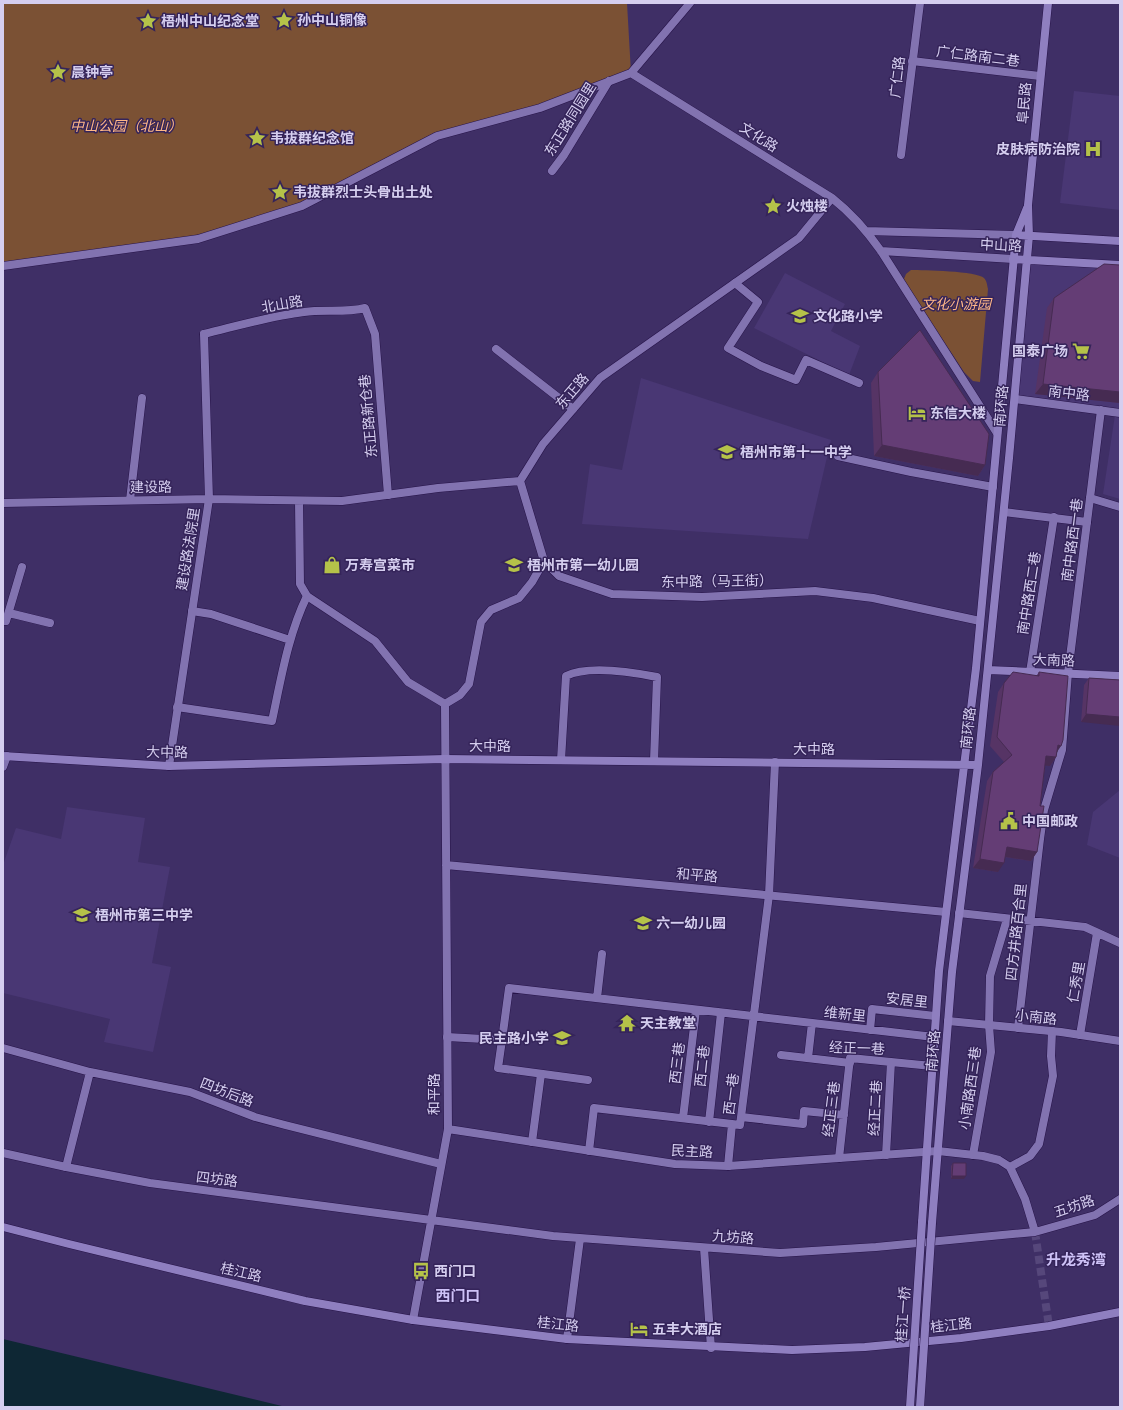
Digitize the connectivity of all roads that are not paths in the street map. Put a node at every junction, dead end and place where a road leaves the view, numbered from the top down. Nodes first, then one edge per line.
1 (690, 3) edge
2 (920, 3) edge
3 (1048, 3) edge
4 (912, 61) junction
5 (631, 73) junction
6 (1040, 76) junction
7 (609, 82) junction
8 (900, 155) dead end
9 (552, 171) dead end
10 (832, 198) junction
11 (1028, 205) junction
12 (866, 231) junction
13 (1016, 235) junction
14 (1029, 236) junction
15 (1120, 241) edge
16 (881, 251) junction
17 (1013, 259) junction
18 (1027, 260) junction
19 (1120, 265) edge
20 (3, 266) edge
21 (735, 283) junction
22 (365, 308) joint
23 (204, 334) joint
24 (496, 349) dead end
25 (859, 383) dead end
26 (142, 398) dead end
27 (1015, 399) junction
28 (573, 409) junction
29 (1101, 410) junction
30 (1120, 413) edge
31 (998, 434) junction
32 (838, 456) dead end
33 (520, 481) junction
34 (993, 488) junction
35 (388, 495) junction
36 (1090, 498) junction
37 (209, 499) junction
38 (130, 500) junction
39 (300, 501) junction
40 (3, 503) edge
41 (1120, 507) edge
42 (1004, 512) junction
43 (1054, 517) junction
44 (1087, 522) junction
45 (544, 561) junction
46 (22, 567) dead end
47 (307, 596) junction
48 (192, 611) junction
49 (9, 614) junction
50 (3, 621) edge
51 (980, 621) junction
52 (50, 623) dead end
53 (290, 640) junction
54 (988, 670) junction
55 (1030, 672) junction
56 (1068, 673) junction
57 (1120, 676) edge
58 (445, 704) junction
59 (177, 707) junction
60 (5, 756) edge
61 (445, 759) junction
62 (561, 760) junction
63 (654, 761) junction
64 (775, 762) junction
65 (964, 763) junction
66 (978, 765) junction
67 (168, 766) junction
68 (3, 767) edge
69 (1040, 839) joint
70 (446, 865) junction
71 (769, 895) junction
72 (946, 912) junction
73 (960, 913) junction
74 (1007, 919) junction
75 (1029, 921) junction
76 (1097, 933) junction
77 (1120, 943) edge
78 (602, 954) dead end
79 (597, 998) junction
80 (696, 1010) junction
81 (721, 1013) junction
82 (935, 1016) junction
83 (752, 1017) junction
84 (948, 1022) junction
85 (812, 1023) junction
86 (989, 1025) junction
87 (1018, 1028) junction
88 (870, 1030) junction
89 (1052, 1031) junction
90 (1080, 1035) junction
91 (447, 1037) junction
92 (934, 1037) junction
93 (502, 1040) junction
94 (1120, 1041) edge
95 (3, 1048) edge
96 (781, 1055) dead end
97 (808, 1058) junction
98 (891, 1062) junction
99 (850, 1063) junction
100 (932, 1066) junction
101 (90, 1072) junction
102 (541, 1074) junction
103 (588, 1080) dead end
104 (844, 1115) junction
105 (741, 1117) junction
106 (683, 1118) junction
107 (710, 1122) junction
108 (732, 1124) junction
109 (448, 1129) junction
110 (532, 1142) junction
111 (589, 1151) junction
112 (938, 1151) junction
113 (927, 1152) junction
114 (3, 1153) edge
115 (886, 1155) junction
116 (973, 1155) junction
117 (839, 1158) junction
118 (441, 1164) junction
119 (728, 1166) junction
120 (1010, 1167) junction
121 (66, 1168) junction
122 (1120, 1199) edge
123 (430, 1220) junction
124 (922, 1222) joint
125 (932, 1223) joint
126 (3, 1227) edge
127 (1035, 1232) junction
128 (580, 1239) junction
129 (704, 1248) junction
130 (1120, 1312) edge
131 (413, 1320) junction
132 (567, 1338) junction
133 (711, 1348) junction
134 (910, 1407) edge
135 (920, 1407) edge

1 - 5 street
2 - 4 street, 广仁路
3 - 6 main road, 阜民路
4 - 6 street, 广仁路南二巷
4 - 8 street, 广仁路
5 - 7 street
5 - 10 street, 文化路
6 - 11 main road, 阜民路
7 - 9 street, 东正路同园里
7 - 20 street
10 - 12 street, 文化路
10 - 21 street, 东正路
11 - 13 main road, 南环路
11 - 14 main road, 南环路
12 - 13 street, 中山路
12 - 16 street, 文化路
13 - 14 main road, 中山路
13 - 17 main road, 南环路
14 - 15 main road, 中山路
14 - 18 main road, 南环路
16 - 17 street, 中山路
16 - 31 street
17 - 18 main road, 中山路
17 - 31 main road, 南环路
18 - 19 main road, 中山路
18 - 27 main road, 南环路
21 - 25 street
21 - 28 street, 东正路
22 - 23 street, 北山路
22 - 35 street, 东正路新仓巷
23 - 37 street, 建设路法院里
24 - 28 street
26 - 38 street
27 - 29 street, 南中路
27 - 42 main road, 南环路
28 - 33 street, 东正路
29 - 30 street, 南中路
29 - 36 street, 南中路西一巷
31 - 34 main road, 南环路
32 - 34 street
33 - 35 street
33 - 45 street, 东中路（马王街）
34 - 51 main road, 南环路
35 - 39 street
36 - 41 street
36 - 44 street, 南中路西一巷
37 - 38 street, 建设路
37 - 39 street, 建设路
37 - 48 street, 建设路法院里
38 - 40 street, 建设路
39 - 47 street
42 - 43 street
42 - 54 main road, 南环路
43 - 44 street
43 - 55 street, 南中路西二巷
44 - 56 street, 南中路西一巷
45 - 51 street, 东中路（马王街）
45 - 58 street
46 - 49 street
47 - 53 street
47 - 58 street
48 - 53 street
48 - 59 street, 建设路法院里
49 - 50 street
49 - 52 street
51 - 65 main road, 南环路
53 - 59 street
54 - 55 main road, 大南路
54 - 66 main road, 南环路
55 - 56 main road, 大南路
56 - 57 main road, 大南路
56 - 69 street, 南中路西一巷
58 - 61 street, 和平路
59 - 67 street, 建设路法院里
60 - 67 main road, 大中路
60 - 68 street
61 - 62 main road, 大中路
61 - 67 main road, 大中路
61 - 70 street, 和平路
62 - 63 main road, 大中路
62 - 63 street
63 - 64 main road, 大中路
64 - 65 main road, 大中路
64 - 71 street, 西一巷
65 - 66 main road, 大中路
65 - 72 main road, 南环路
66 - 73 main road, 南环路
69 - 75 street, 四方井路百合里
70 - 71 street, 和平路
70 - 91 street, 和平路
71 - 72 street, 和平路
71 - 83 street, 西一巷
72 - 82 main road, 南环路
73 - 74 street
73 - 84 main road, 南环路
74 - 75 street
74 - 86 street, 小南路西三巷
75 - 76 street
75 - 87 street, 四方井路百合里
76 - 77 street
76 - 90 street, 仁秀里
78 - 79 street
79 - 80 street, 维新里
79 - 93 street, 维新里
80 - 81 street, 维新里
80 - 106 street, 西三巷
81 - 83 street, 维新里
81 - 107 street, 西二巷
82 - 88 street, 安居里
82 - 92 main road, 南环路
83 - 85 street, 维新里
83 - 105 street, 西一巷
84 - 86 street, 小南路
84 - 112 main road, 南环路
85 - 88 street, 维新里
85 - 97 street
86 - 87 street, 小南路
86 - 116 street, 小南路西三巷
87 - 89 street, 小南路
88 - 92 street, 维新里
89 - 90 street, 小南路
89 - 120 street
90 - 94 street, 小南路
91 - 93 street
91 - 109 street, 和平路
92 - 100 main road, 南环路
93 - 102 street
95 - 101 street, 四坊后路
96 - 97 street, 经正一巷
97 - 99 street, 经正一巷
98 - 99 street, 经正一巷
98 - 100 street, 经正一巷
98 - 115 street, 经正二巷
99 - 104 street, 经正三巷
100 - 113 main road, 南环路
101 - 118 street, 四坊后路
101 - 121 street
102 - 103 street
102 - 110 street
104 - 105 street
104 - 117 street, 经正三巷
105 - 108 street, 西一巷
106 - 107 street
106 - 111 street
107 - 108 street
108 - 119 street, 西一巷
109 - 110 street, 民主路
109 - 118 street, 和平路
110 - 111 street, 民主路
111 - 119 street, 民主路
112 - 113 street, 民主路
112 - 116 street, 民主路
112 - 125 main road, 南环路
113 - 115 street, 民主路
113 - 124 main road, 南环路
114 - 121 street, 四坊路
115 - 117 street, 民主路
116 - 120 street, 民主路
117 - 119 street, 民主路
118 - 123 street, 和平路
120 - 127 street
121 - 123 street, 四坊路
122 - 127 street, 五坊路
123 - 128 street, 九坊路
123 - 131 street, 和平路
124 - 134 main road, 桂江一桥, bridge
125 - 135 main road, 桂江一桥, bridge
126 - 131 main road, 桂江路
127 - 129 street, 九坊路
128 - 129 street, 九坊路
128 - 132 street
129 - 133 street
130 - 133 main road, 桂江路
131 - 132 main road, 桂江路
132 - 133 main road, 桂江路

